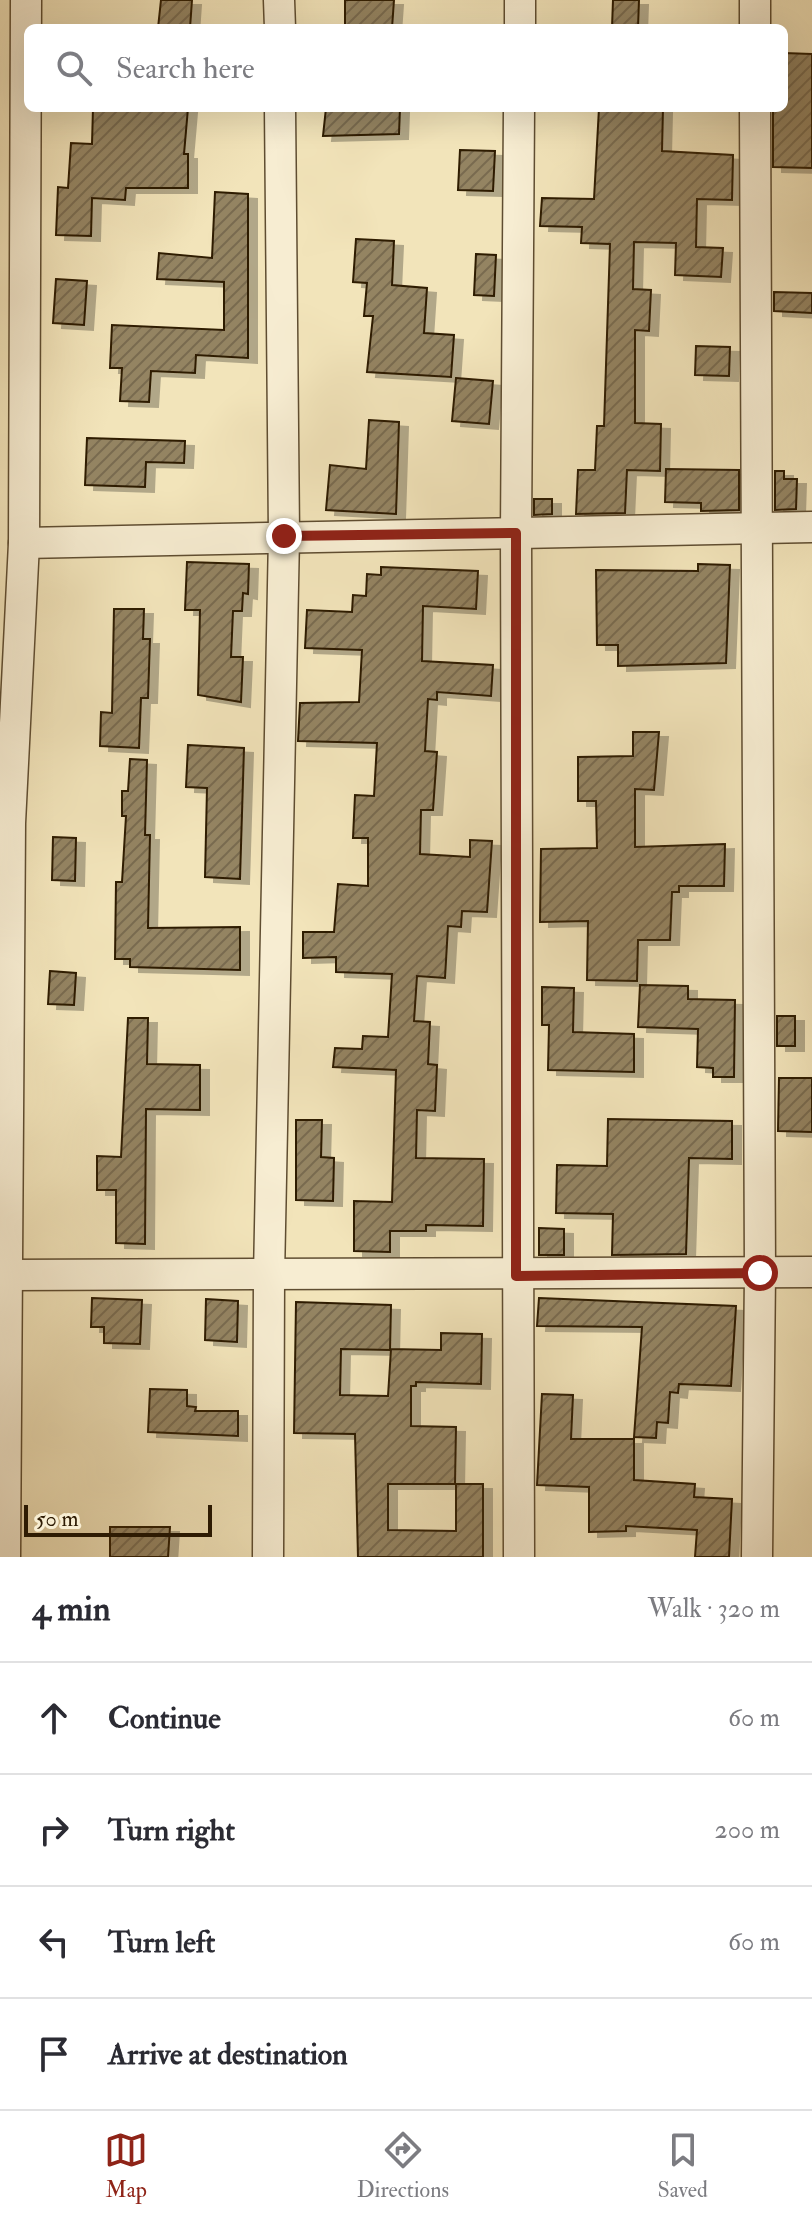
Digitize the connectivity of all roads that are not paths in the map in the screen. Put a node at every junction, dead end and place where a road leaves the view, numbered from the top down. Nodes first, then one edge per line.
1 (26, 0) edge
2 (279, 0) edge
3 (520, 0) edge
4 (755, 0) edge
5 (26, 24) edge
6 (280, 24) edge
7 (520, 24) edge
8 (755, 24) edge
9 (26, 112) edge
10 (280, 112) edge
11 (519, 112) edge
12 (755, 112) edge
13 (812, 527) edge
14 (758, 528) junction
15 (516, 533) junction
16 (284, 536) junction
17 (24, 543) junction
18 (5, 823) edge
19 (812, 1272) edge
20 (760, 1273) junction
21 (7, 1275) junction
22 (269, 1276) junction
23 (516, 1276) junction
24 (5, 1557) edge
25 (268, 1557) edge
26 (519, 1557) edge
27 (757, 1557) edge

1 - 5 street
2 - 6 street
3 - 7 street
4 - 8 street
9 - 17 street
10 - 16 street
11 - 15 street
12 - 14 street
13 - 14 street
14 - 15 street
14 - 20 street
15 - 16 street
15 - 23 street
16 - 17 street
16 - 22 street
17 - 18 street
18 - 21 street
19 - 20 street
20 - 23 street
20 - 27 street
21 - 22 street
21 - 24 street
22 - 23 street
22 - 25 street
23 - 26 street

